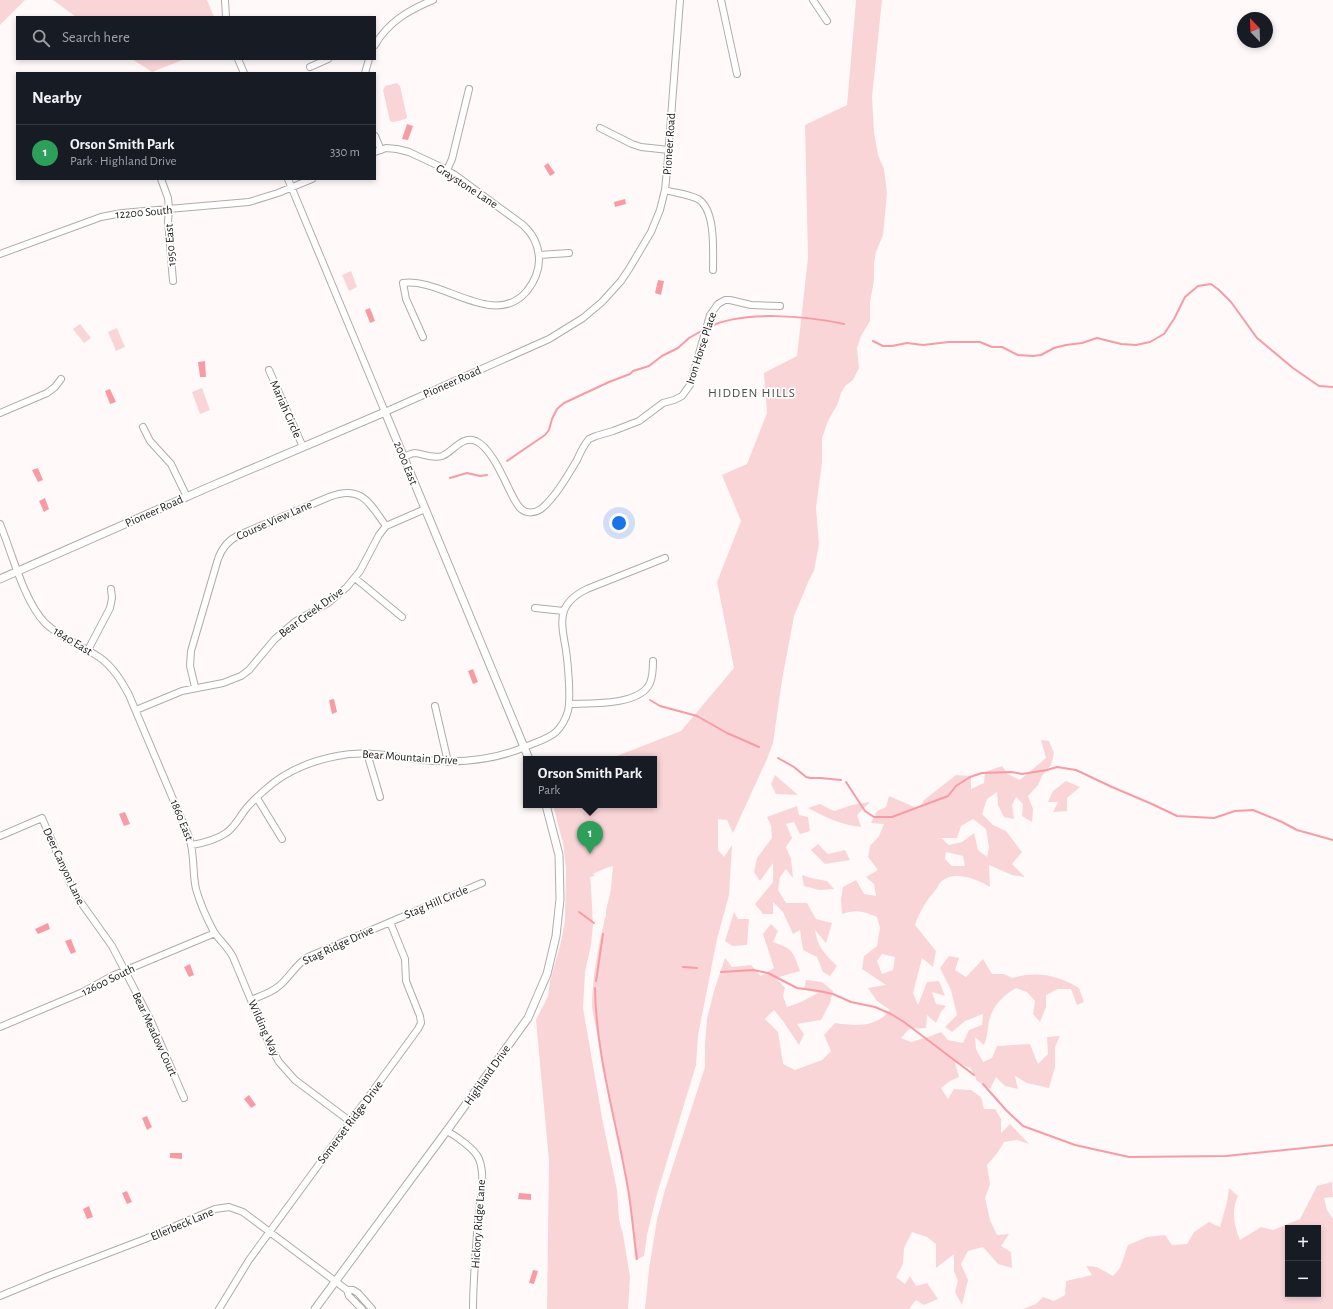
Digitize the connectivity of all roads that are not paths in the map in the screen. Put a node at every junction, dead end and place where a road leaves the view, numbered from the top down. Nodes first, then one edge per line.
1 (225, 0) edge
2 (433, 0) edge
3 (680, 0) edge
4 (722, 0) edge
5 (813, 0) edge
6 (226, 16) edge
7 (828, 21) dead end
8 (376, 44) edge
9 (238, 60) edge
10 (326, 60) edge
11 (368, 60) edge
12 (310, 67) dead end
13 (244, 72) edge
14 (365, 72) edge
15 (737, 74) dead end
16 (469, 89) dead end
17 (600, 128) dead end
18 (376, 141) edge
19 (669, 150) junction
20 (378, 151) edge
21 (447, 170) junction
22 (161, 180) edge
23 (288, 180) edge
24 (310, 180) edge
25 (292, 188) junction
26 (664, 190) junction
27 (169, 209) junction
28 (569, 253) dead end
29 (0, 254) edge
30 (539, 255) junction
31 (714, 270) dead end
32 (173, 281) dead end
33 (780, 306) dead end
34 (423, 337) dead end
35 (269, 370) dead end
36 (61, 378) dead end
37 (384, 412) junction
38 (0, 413) edge
39 (143, 427) dead end
40 (303, 448) junction
41 (404, 457) junction
42 (187, 497) junction
43 (425, 509) junction
44 (0, 524) edge
45 (386, 526) junction
46 (665, 558) dead end
47 (18, 571) junction
48 (355, 578) junction
49 (0, 579) edge
50 (111, 589) dead end
51 (535, 608) dead end
52 (564, 611) junction
53 (402, 617) dead end
54 (88, 650) junction
55 (652, 661) dead end
56 (194, 687) junction
57 (569, 704) junction
58 (434, 706) dead end
59 (136, 710) junction
60 (524, 747) junction
61 (367, 753) junction
62 (528, 756) edge
63 (448, 762) junction
64 (380, 797) dead end
65 (257, 798) junction
66 (547, 808) edge
67 (0, 836) edge
68 (282, 839) dead end
69 (192, 846) junction
70 (482, 883) dead end
71 (390, 922) junction
72 (215, 933) junction
73 (125, 971) junction
74 (251, 1000) junction
75 (0, 1027) edge
76 (184, 1098) dead end
77 (351, 1122) junction
78 (447, 1131) junction
79 (269, 1231) junction
80 (336, 1281) junction
81 (347, 1290) junction
82 (0, 1296) edge
83 (219, 1309) edge
84 (315, 1309) edge
85 (362, 1309) edge
86 (372, 1309) edge
87 (473, 1309) edge

1 - 6 street
2 - 8 street
3 - 19 street, Pioneer Road
4 - 15 street
5 - 7 street
9 - 13 street
10 - 12 street
11 - 14 street
16 - 21 street
17 - 19 street
18 - 20 street
19 - 26 street, Pioneer Road
20 - 21 street, Graystone Lane
21 - 30 street, Graystone Lane
22 - 27 street, 1950 East
23 - 25 street, 2000 East
24 - 25 street
25 - 27 street, 12200 South
25 - 37 street, 2000 East
26 - 31 street
26 - 37 street, Pioneer Road
27 - 29 street, 12200 South
27 - 32 street, 1950 East
28 - 30 street
30 - 34 street
33 - 41 street, Iron Horse Place
35 - 40 street, Mariah Circle
36 - 38 street
37 - 40 street, Pioneer Road
37 - 41 street, 2000 East
39 - 42 street
40 - 42 street, Pioneer Road
41 - 43 street, 2000 East
42 - 47 street, Pioneer Road
43 - 45 street
43 - 60 street, 2000 East
44 - 47 street, 1840 East
45 - 48 street, Bear Creek Drive
45 - 56 street, Course View Lane
46 - 52 street
47 - 49 street, Pioneer Road
47 - 54 street, 1840 East
48 - 53 street
48 - 56 street, Bear Creek Drive
50 - 54 street
51 - 52 street
52 - 57 street, Bear Mountain Drive
54 - 59 street, 1840 East
55 - 57 street
56 - 59 street, Bear Creek Drive
57 - 60 street, Bear Mountain Drive
58 - 63 street
59 - 69 street, 1860 East
60 - 62 street
60 - 63 street, Bear Mountain Drive
61 - 63 street, Bear Mountain Drive
61 - 64 street
61 - 65 street, Bear Mountain Drive
65 - 68 street
65 - 69 street, Bear Mountain Drive
66 - 78 street, Highland Drive
67 - 73 street, Deer Canyon Lane
69 - 72 street, 1860 East
70 - 71 street, Stag Hill Circle
71 - 74 street, Stag Ridge Drive
71 - 77 street, Somerset Ridge Drive
72 - 73 street, 12600 South
72 - 74 street, Wilding Way
73 - 75 street, 12600 South
73 - 76 street, Bear Meadow Court
74 - 77 street, Wilding Way
77 - 79 street, Somerset Ridge Drive
78 - 80 street, Highland Drive
78 - 87 street, Hickory Ridge Lane
79 - 80 street, Ellerbeck Lane
79 - 82 street, Ellerbeck Lane
79 - 83 street, Somerset Ridge Drive
80 - 81 street, Ellerbeck Lane
80 - 84 street, Highland Drive
81 - 85 street, Ellerbeck Lane
81 - 86 street, Ellerbeck Lane

